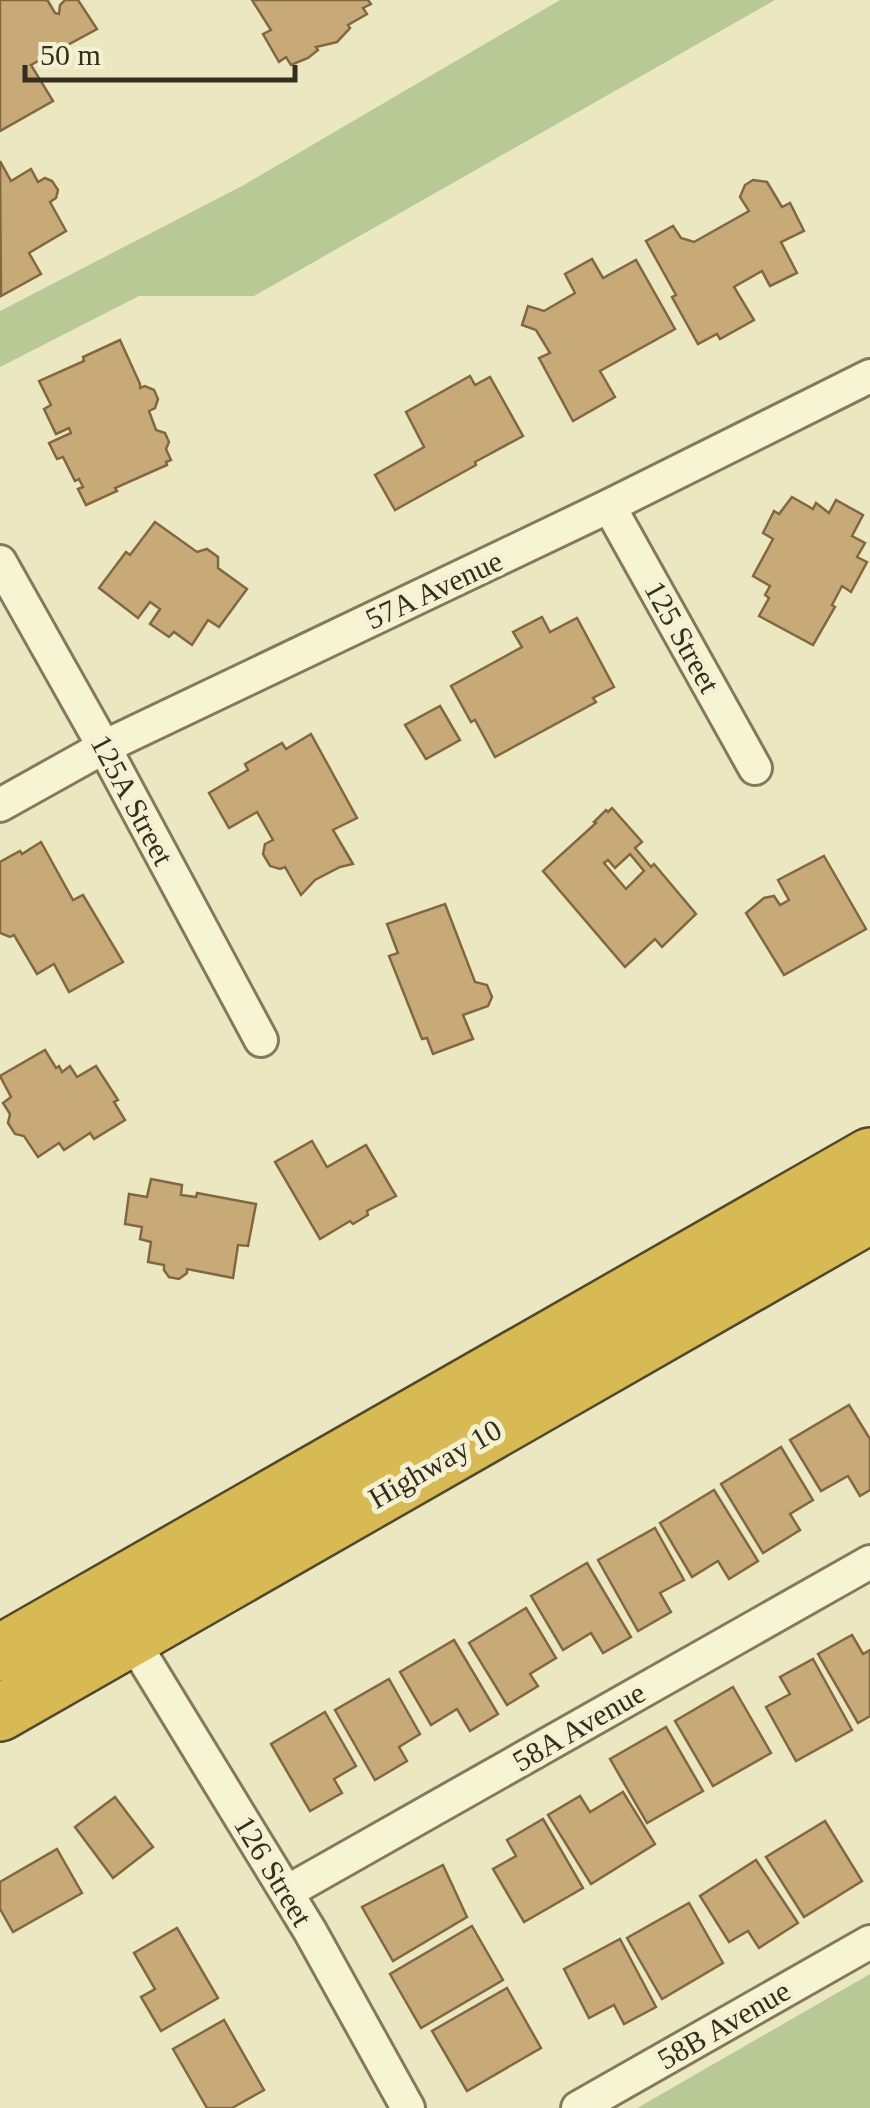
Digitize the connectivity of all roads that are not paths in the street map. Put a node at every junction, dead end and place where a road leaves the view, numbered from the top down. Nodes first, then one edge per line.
1 (870, 376) edge
2 (609, 506) junction
3 (0, 562) edge
4 (104, 747) junction
5 (755, 768) dead end
6 (0, 805) edge
7 (261, 1040) dead end
8 (870, 1156) edge
9 (870, 1215) edge
10 (870, 1562) edge
11 (131, 1638) junction
12 (0, 1653) edge
13 (0, 1713) edge
14 (287, 1892) junction
15 (870, 1942) edge
16 (408, 2108) edge
17 (578, 2108) edge

1 - 2 street, 57A Avenue
2 - 4 street, 57A Avenue
2 - 5 street, 125 Street
3 - 4 street, 125A Street
4 - 6 street, 57A Avenue
4 - 7 street, 125A Street
8 - 12 highway, Highway 10
9 - 11 highway, Highway 10
10 - 14 street, 58A Avenue
11 - 13 highway, Highway 10
11 - 14 street, 126 Street
14 - 16 street, 126 Street
15 - 17 street, 58B Avenue

